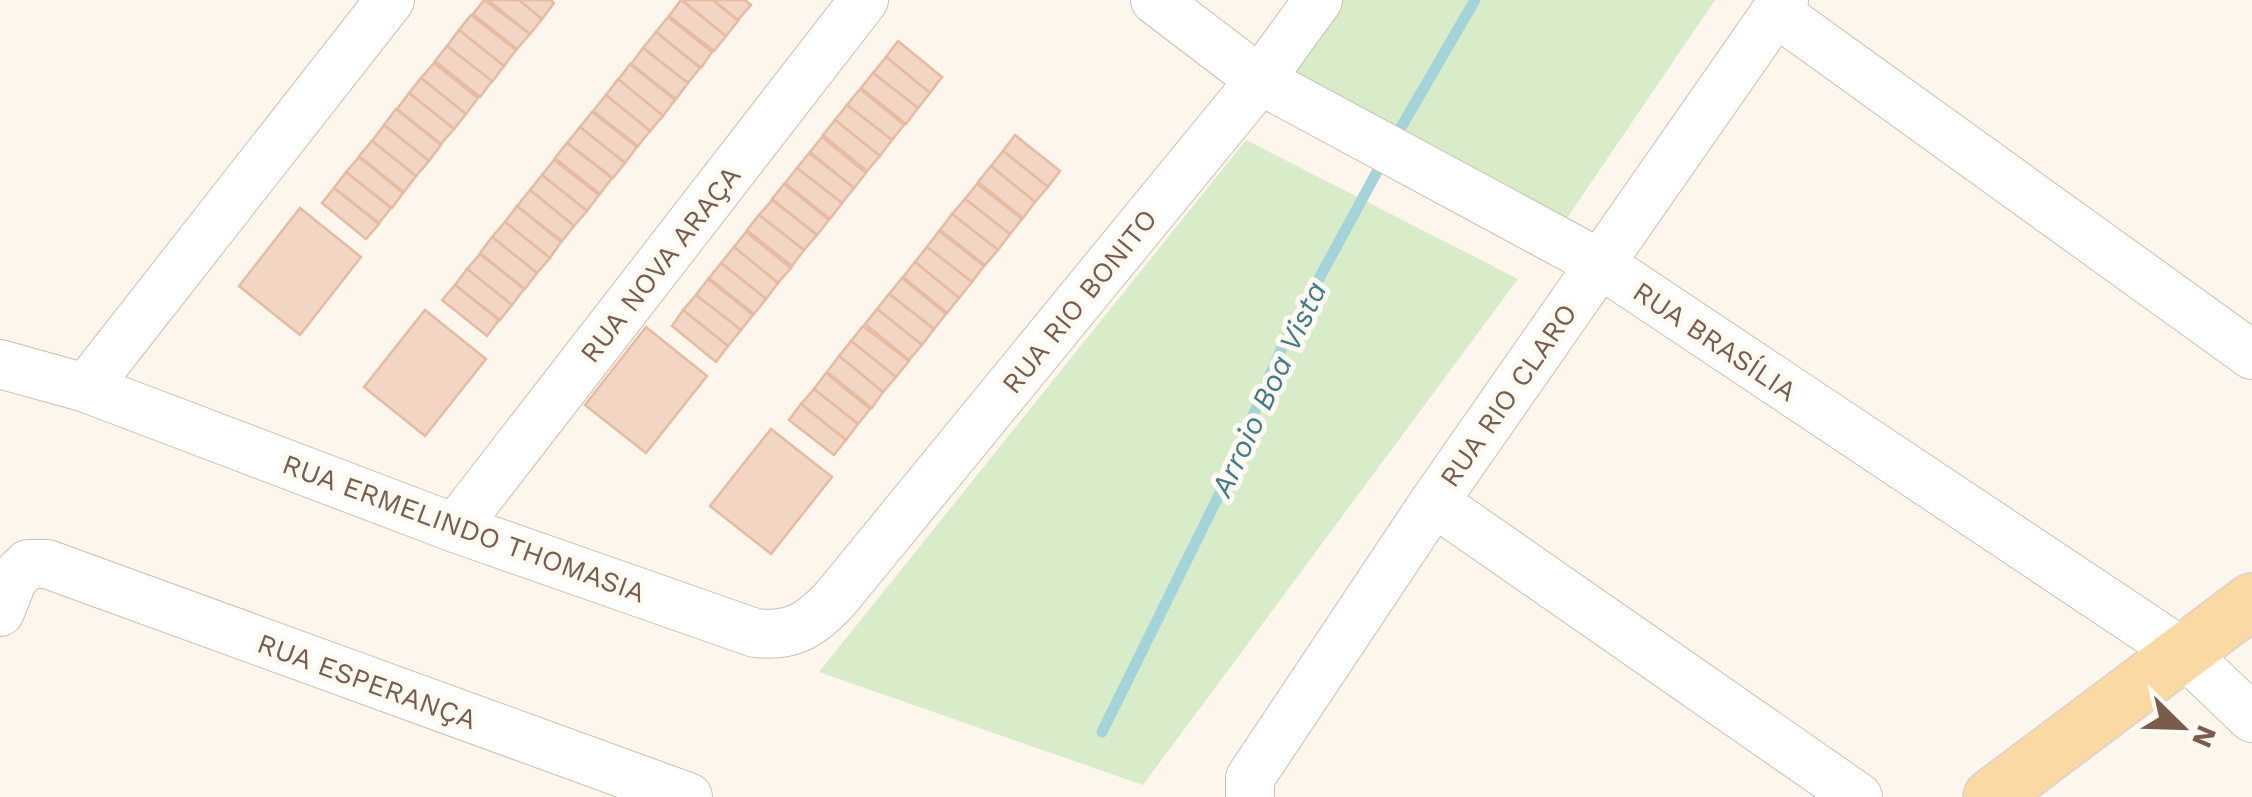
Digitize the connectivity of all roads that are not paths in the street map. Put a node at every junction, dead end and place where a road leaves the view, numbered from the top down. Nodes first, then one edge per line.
1 (390, 0) edge
2 (864, 0) edge
3 (1155, 0) edge
4 (1318, 0) edge
5 (1780, 6) edge
6 (1260, 80) junction
7 (1599, 263) junction
8 (2252, 355) edge
9 (0, 364) edge
10 (86, 388) junction
11 (1434, 502) junction
12 (455, 528) junction
13 (836, 598) joint
14 (2252, 601) edge
15 (0, 612) edge
16 (2185, 654) junction
17 (2252, 718) edge
18 (688, 797) edge
19 (1250, 797) edge
20 (1858, 797) edge
21 (1991, 797) edge

1 - 10 street
2 - 12 street, RUA NOVA ARAÇA
3 - 6 street, RUA BRASÍLIA
4 - 6 street, RUA RIO BONITO
5 - 7 street, RUA RIO CLARO
5 - 8 street
6 - 7 street, RUA BRASÍLIA
6 - 13 street, RUA RIO BONITO
7 - 11 street, RUA RIO CLARO
7 - 16 street, RUA BRASÍLIA
9 - 10 street, RUA ERMELINDO THOMASIA
10 - 12 street, RUA ERMELINDO THOMASIA
11 - 19 street, RUA RIO CLARO
11 - 20 street
12 - 13 street, RUA ERMELINDO THOMASIA
14 - 16 main road
15 - 18 street, RUA ESPERANÇA
16 - 17 street, RUA BRASÍLIA
16 - 21 main road

